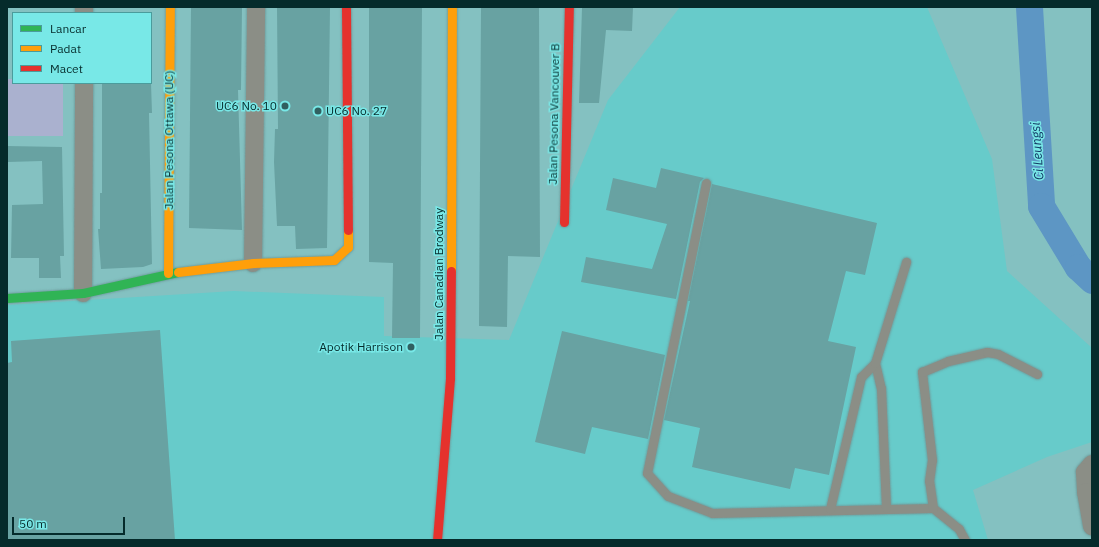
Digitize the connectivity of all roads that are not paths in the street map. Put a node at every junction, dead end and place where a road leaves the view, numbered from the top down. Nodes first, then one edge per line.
1 (170, 7) edge
2 (256, 7) edge
3 (346, 7) edge
4 (452, 7) edge
5 (568, 7) edge
6 (84, 84) edge
7 (706, 183) dead end
8 (564, 222) dead end
9 (906, 262) dead end
10 (252, 263) junction
11 (168, 273) junction
12 (83, 293) junction
13 (7, 298) edge
14 (875, 363) junction
15 (1037, 374) dead end
16 (1092, 464) edge
17 (886, 508) junction
18 (933, 508) junction
19 (830, 509) junction
20 (1092, 526) edge
21 (437, 540) edge
22 (965, 540) edge

1 - 11 street, Jalan Pesona Ottawa (UC)
2 - 10 street
3 - 10 street
4 - 21 street, Jalan Canadian Brodway
5 - 8 street, Jalan Pesona Vancouver B
6 - 12 street
7 - 19 lane
9 - 14 lane
10 - 11 street
11 - 12 street
12 - 13 street
14 - 17 lane
14 - 19 lane
15 - 18 lane
16 - 20 street
17 - 18 lane
17 - 19 lane
18 - 22 lane

